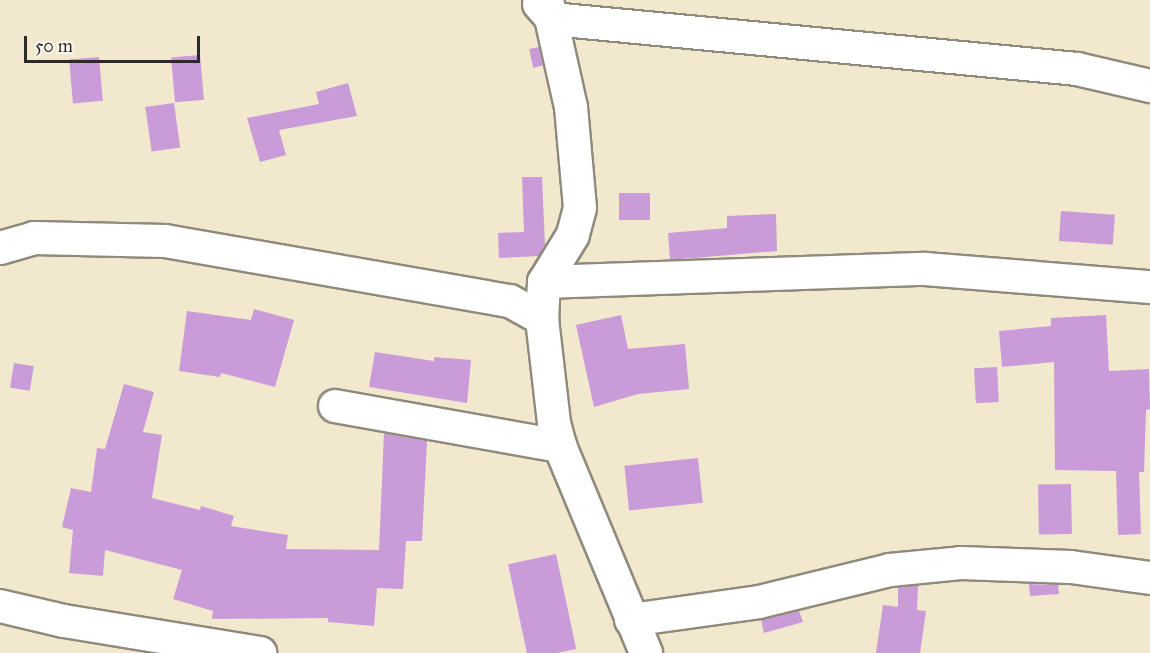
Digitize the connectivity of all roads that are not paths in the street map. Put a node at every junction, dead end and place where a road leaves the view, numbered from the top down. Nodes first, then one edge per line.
1 (544, 6) edge
2 (1150, 86) edge
3 (0, 248) edge
4 (544, 282) junction
5 (1150, 287) edge
6 (542, 318) junction
7 (335, 406) dead end
8 (560, 446) junction
9 (1150, 578) edge
10 (0, 606) edge
11 (631, 620) junction
12 (260, 653) edge
13 (646, 653) edge

1 - 2 street
1 - 4 street
3 - 6 street
4 - 5 street
4 - 6 street
6 - 8 street
7 - 8 street
8 - 11 street
9 - 11 street
10 - 12 street
11 - 13 street

